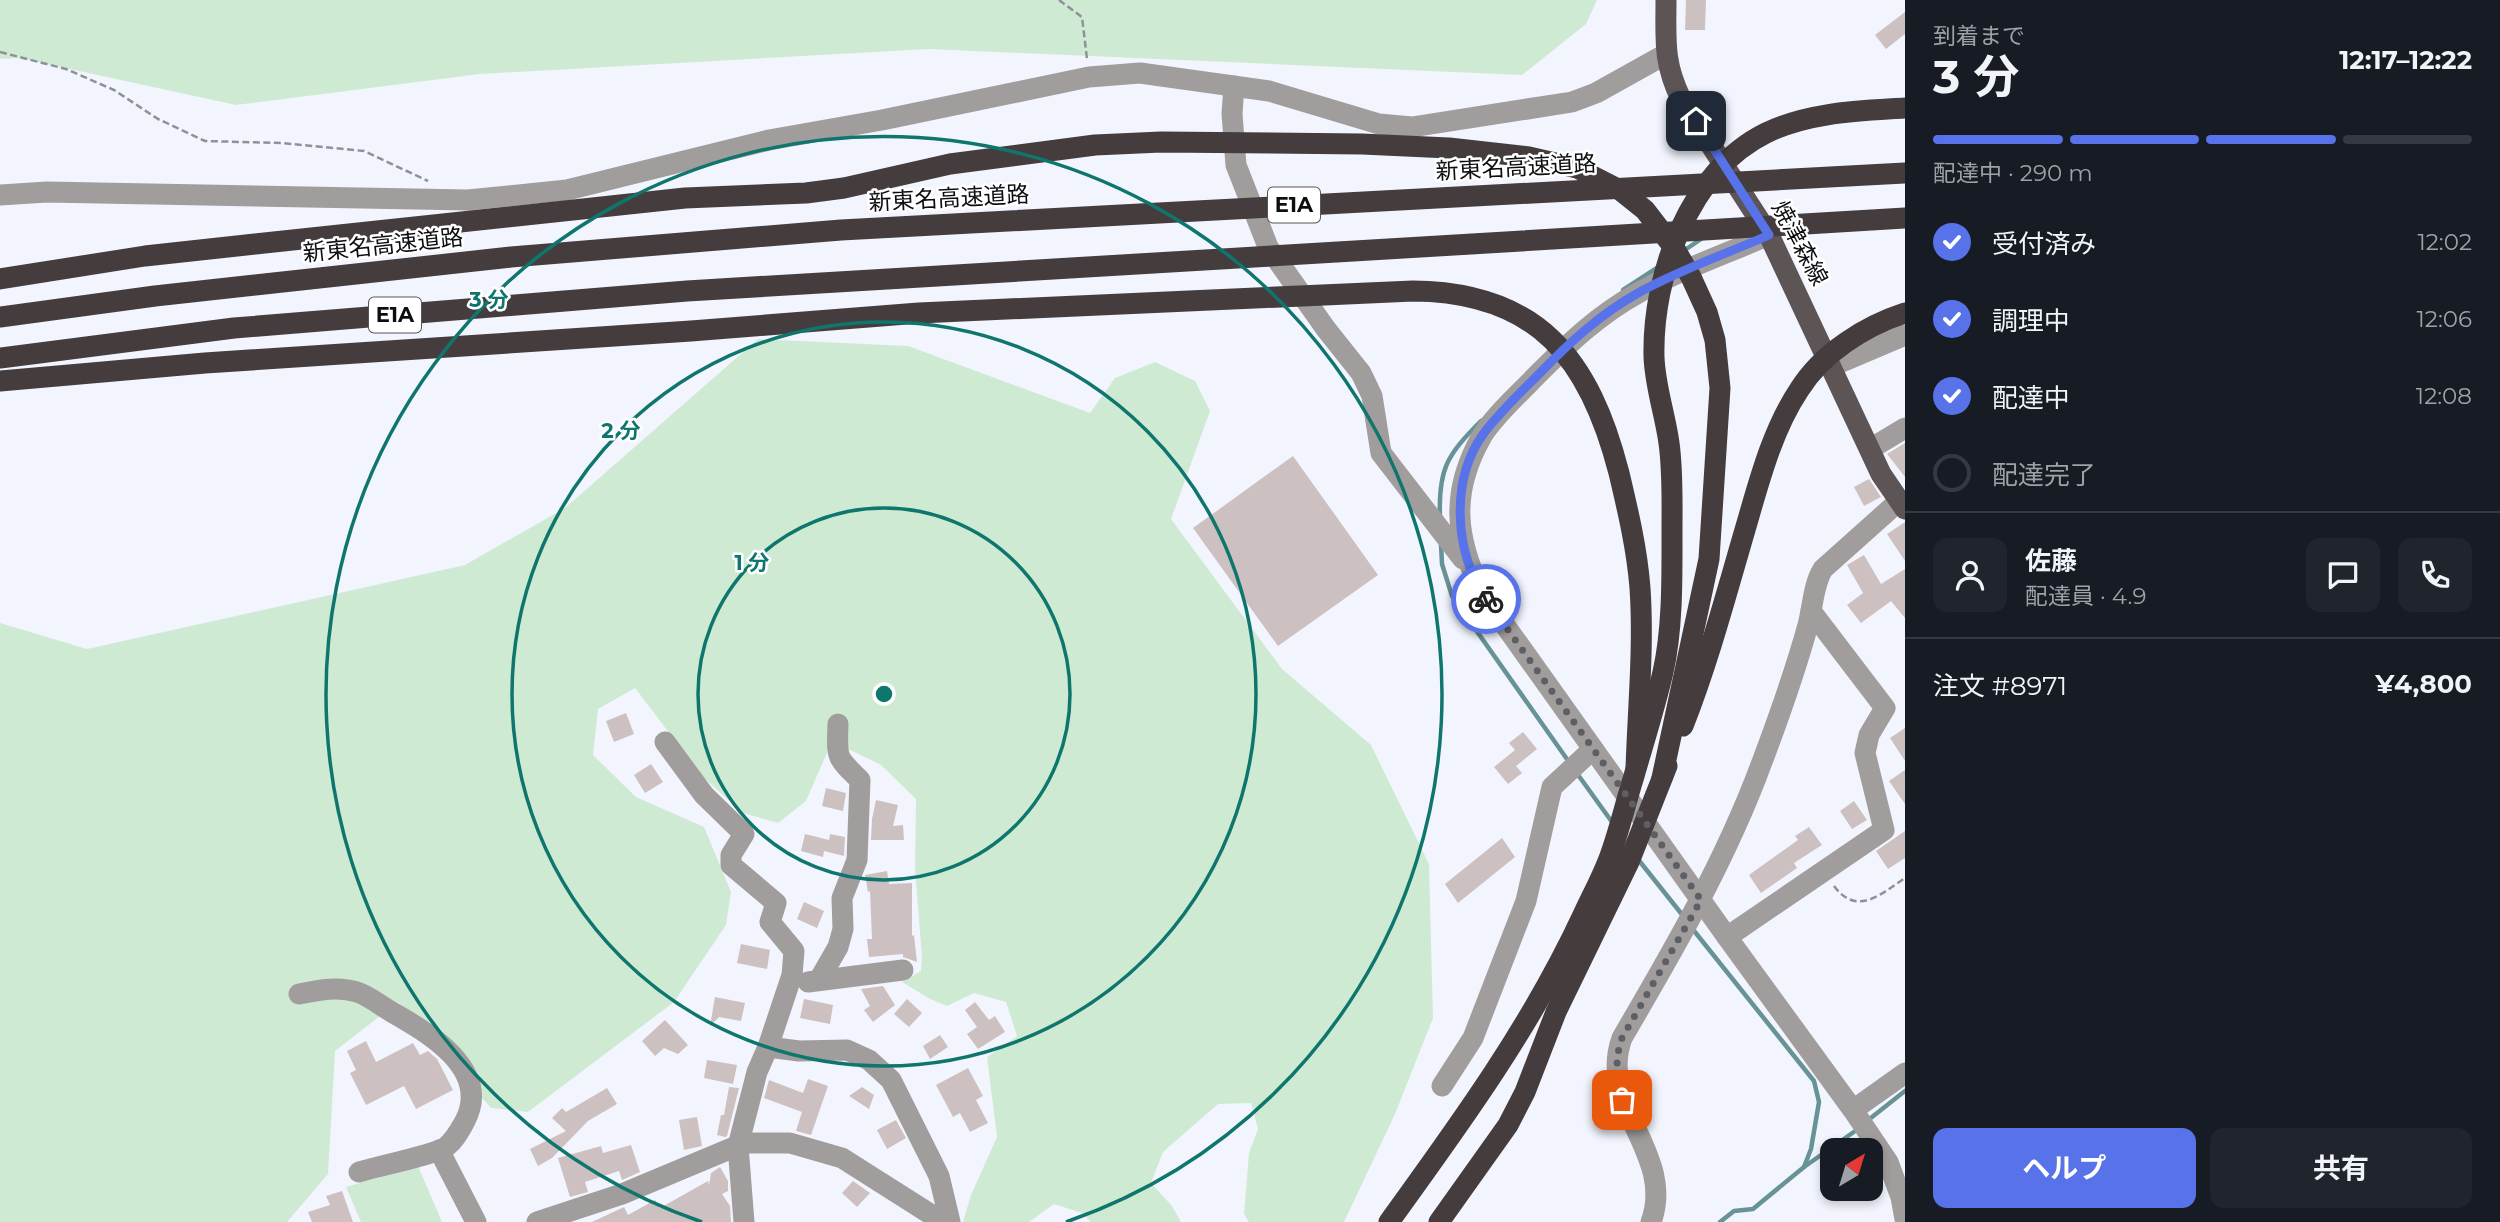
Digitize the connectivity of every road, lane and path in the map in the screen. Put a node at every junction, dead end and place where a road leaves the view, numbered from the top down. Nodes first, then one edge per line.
1 (1059, 0) edge
2 (1666, 0) edge
3 (0, 52) edge
4 (1666, 54) junction
5 (1089, 76) junction
6 (1234, 86) junction
7 (1905, 108) edge
8 (1905, 173) edge
9 (433, 183) dead end
10 (0, 195) edge
11 (1905, 218) edge
12 (1769, 235) junction
13 (0, 279) edge
14 (1905, 313) edge
15 (0, 317) edge
16 (1905, 335) edge
17 (0, 358) edge
18 (1832, 366) junction
19 (0, 381) edge
20 (1905, 428) edge
21 (1870, 449) junction
22 (1902, 506) edge
23 (1469, 566) junction
24 (1811, 611) junction
25 (838, 724) dead end
26 (665, 742) dead end
27 (1593, 749) junction
28 (1636, 768) junction
29 (1661, 778) junction
30 (1620, 858) junction
31 (1824, 872) junction
32 (1905, 878) edge
33 (1701, 900) junction
34 (1727, 937) junction
35 (903, 970) dead end
36 (819, 980) junction
37 (789, 984) junction
38 (299, 994) dead end
39 (768, 1047) junction
40 (1905, 1073) edge
41 (1442, 1086) dead end
42 (1853, 1110) junction
43 (738, 1146) junction
44 (439, 1150) junction
45 (359, 1172) dead end
46 (1905, 1219) edge
47 (476, 1222) edge
48 (537, 1222) edge
49 (744, 1222) edge
50 (943, 1222) edge
51 (950, 1222) edge
52 (1389, 1222) edge
53 (1439, 1222) edge
54 (1651, 1222) edge

1 - 5 path
2 - 4 main road, 焼津森線
3 - 9 path
4 - 6 street
4 - 12 main road, 焼津森線
5 - 6 street
5 - 10 street
6 - 23 street
7 - 28 highway
8 - 15 highway, 新東名高速道路 / E1A
11 - 17 highway, E1A
12 - 18 main road, 焼津森線
12 - 23 street
13 - 29 highway
14 - 29 highway
16 - 18 street
18 - 21 main road, 焼津森線
19 - 28 highway
20 - 21 street
21 - 22 main road, 焼津森線
22 - 24 street
23 - 27 street
24 - 31 street
24 - 33 street
25 - 36 street
26 - 37 street
27 - 33 street
27 - 41 street
28 - 30 highway
29 - 30 highway
30 - 52 highway
30 - 53 highway
31 - 32 path
31 - 34 street
33 - 34 street
33 - 54 street
34 - 42 street
35 - 36 street
36 - 37 street
37 - 39 street
38 - 44 street
39 - 43 street
39 - 51 street
40 - 42 street
42 - 46 street
43 - 48 street
43 - 49 street
43 - 50 street
44 - 45 street
44 - 47 street

